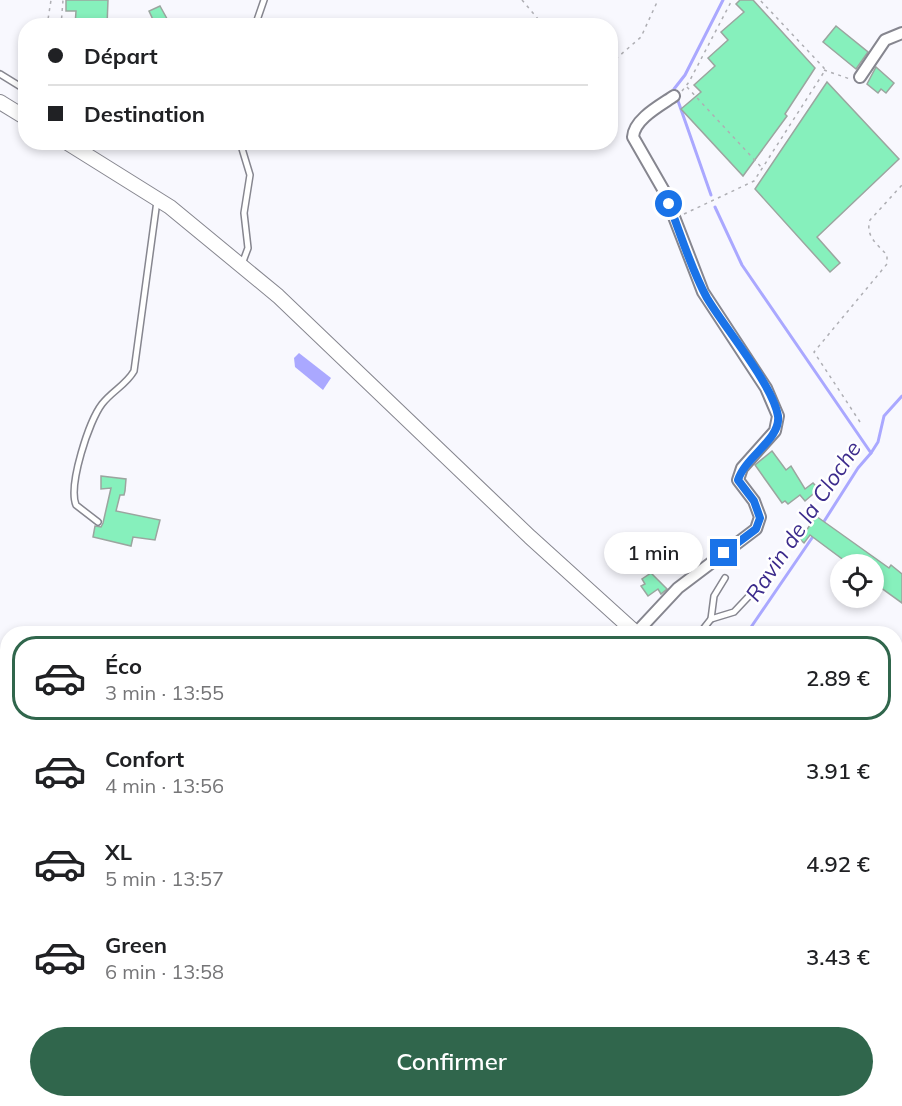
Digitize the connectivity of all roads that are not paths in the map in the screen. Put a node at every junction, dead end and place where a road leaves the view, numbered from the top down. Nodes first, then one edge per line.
1 (264, 0) edge
2 (258, 18) edge
3 (902, 33) edge
4 (0, 74) edge
5 (860, 77) road end
6 (18, 85) edge
7 (674, 96) road end
8 (0, 102) edge
9 (18, 112) edge
10 (79, 150) edge
11 (242, 150) edge
12 (157, 199) junction
13 (242, 266) junction
14 (98, 522) dead end
15 (724, 578) dead end
16 (750, 595) dead end
17 (711, 619) junction
18 (625, 626) edge
19 (637, 626) edge
20 (706, 626) edge

1 - 2 lane
3 - 5 street
4 - 6 lane
7 - 19 street
8 - 9 main road
10 - 12 main road
11 - 13 lane
12 - 13 main road
12 - 14 lane
13 - 18 main road
15 - 17 lane
16 - 17 lane
17 - 20 lane

